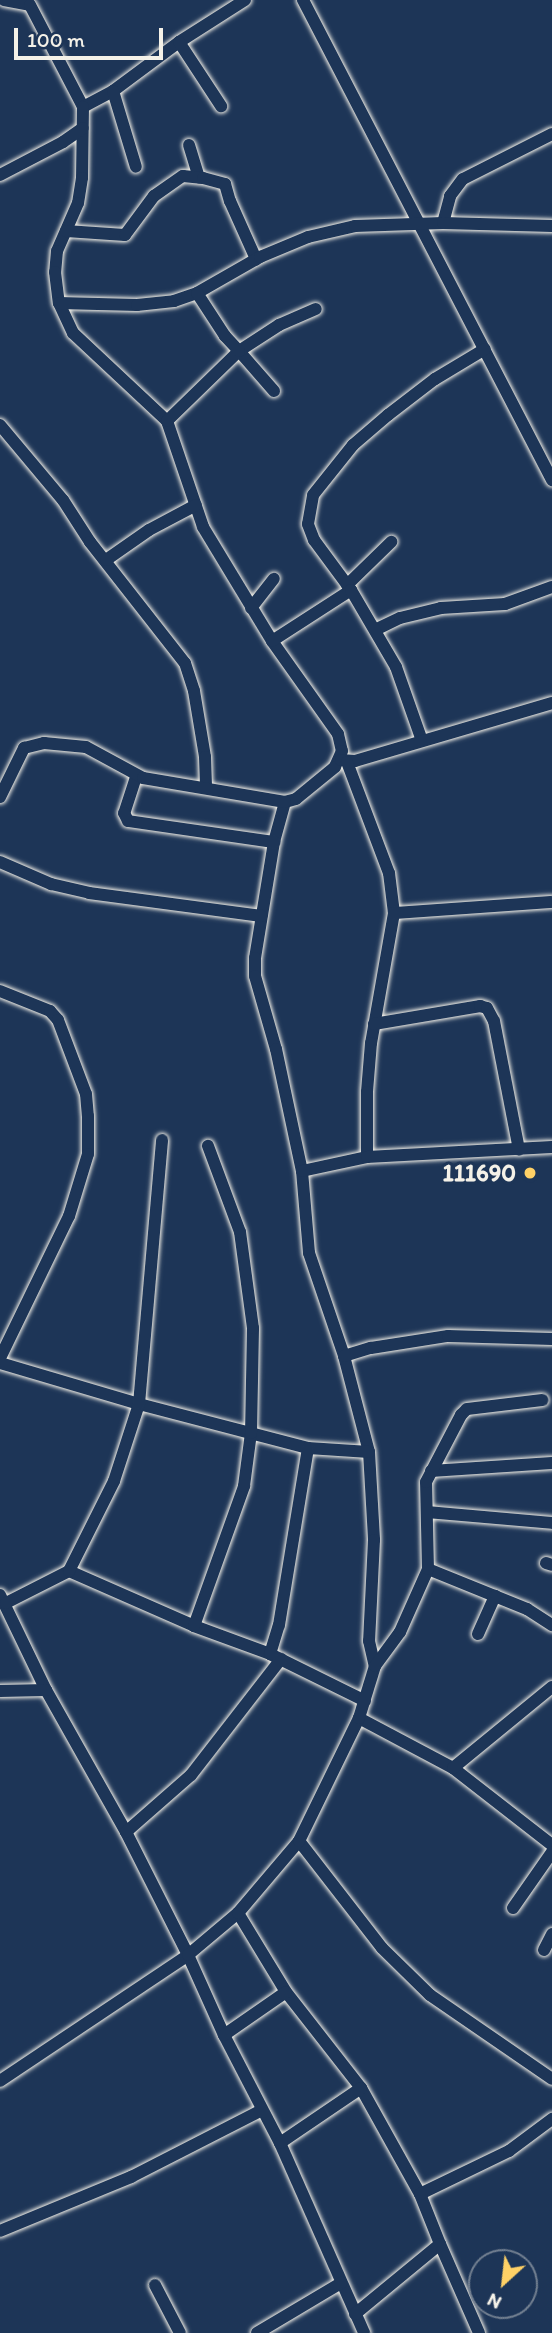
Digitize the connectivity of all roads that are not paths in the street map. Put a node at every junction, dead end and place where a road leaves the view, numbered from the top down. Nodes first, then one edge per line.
1 (4, 0) edge
2 (245, 0) edge
3 (303, 0) edge
4 (28, 3) edge
5 (179, 43) junction
6 (113, 91) junction
7 (221, 106) dead end
8 (83, 107) junction
9 (83, 128) junction
10 (552, 134) edge
11 (189, 145) dead end
12 (136, 167) dead end
13 (0, 175) edge
14 (199, 178) junction
15 (443, 223) junction
16 (421, 224) junction
17 (552, 226) edge
18 (66, 231) junction
19 (256, 259) junction
20 (197, 293) junction
21 (59, 303) junction
22 (316, 309) dead end
23 (485, 349) junction
24 (239, 351) junction
25 (274, 391) dead end
26 (167, 421) junction
27 (0, 425) edge
28 (552, 480) edge
29 (196, 505) junction
30 (391, 542) dead end
31 (106, 560) junction
32 (274, 579) dead end
33 (552, 587) edge
34 (349, 588) junction
35 (251, 608) junction
36 (377, 629) junction
37 (272, 641) junction
38 (552, 703) edge
39 (422, 741) junction
40 (343, 761) junction
41 (135, 776) junction
42 (206, 787) junction
43 (0, 797) edge
44 (285, 802) junction
45 (274, 842) junction
46 (0, 862) edge
47 (552, 902) edge
48 (394, 913) junction
49 (261, 916) junction
50 (0, 990) edge
51 (374, 1024) junction
52 (162, 1140) dead end
53 (208, 1146) dead end
54 (552, 1147) edge
55 (519, 1150) junction
56 (368, 1157) junction
57 (302, 1171) junction
58 (552, 1339) edge
59 (344, 1356) junction
60 (0, 1358) edge
61 (0, 1363) edge
62 (542, 1400) dead end
63 (139, 1404) junction
64 (251, 1433) junction
65 (308, 1448) junction
66 (369, 1452) junction
67 (552, 1463) edge
68 (431, 1471) junction
69 (427, 1512) junction
70 (552, 1522) edge
71 (428, 1569) junction
72 (69, 1571) junction
73 (495, 1596) junction
74 (3, 1599) edge
75 (552, 1625) edge
76 (194, 1626) junction
77 (478, 1634) dead end
78 (276, 1656) junction
79 (375, 1666) junction
80 (552, 1688) edge
81 (46, 1690) junction
82 (0, 1691) edge
83 (365, 1701) junction
84 (359, 1718) junction
85 (453, 1768) junction
86 (126, 1832) junction
87 (299, 1841) junction
88 (552, 1845) edge
89 (552, 1852) edge
90 (513, 1908) dead end
91 (238, 1913) junction
92 (552, 1934) edge
93 (544, 1950) dead end
94 (188, 1955) junction
95 (286, 1992) junction
96 (224, 2035) junction
97 (552, 2079) edge
98 (0, 2081) edge
99 (361, 2088) junction
100 (262, 2110) junction
101 (552, 2119) edge
102 (279, 2144) junction
103 (420, 2194) junction
104 (0, 2231) edge
105 (440, 2244) junction
106 (341, 2283) junction
107 (155, 2285) dead end
108 (355, 2314) junction
109 (180, 2333) edge
110 (257, 2333) edge
111 (364, 2333) edge
112 (479, 2333) edge

1 - 4 street
2 - 5 street
3 - 16 street
4 - 8 street
5 - 6 street
5 - 7 street
6 - 8 street
6 - 12 street
8 - 9 street
9 - 13 street
9 - 18 street
10 - 15 street
11 - 14 street
14 - 18 street
14 - 19 street
15 - 16 street
15 - 17 street
16 - 19 street
16 - 23 street
18 - 21 street
19 - 20 street
20 - 21 street
20 - 24 street
21 - 26 street
22 - 24 street
23 - 28 street
23 - 34 street
24 - 25 street
24 - 26 street
26 - 29 street
27 - 31 street
29 - 31 street
29 - 35 street
30 - 34 street
31 - 42 street
32 - 35 street
33 - 36 street
34 - 36 street
34 - 37 street
35 - 37 street
36 - 39 street
37 - 40 street
38 - 39 street
39 - 40 street
40 - 44 street
40 - 48 street
41 - 42 street
41 - 43 street
41 - 45 street
42 - 44 street
44 - 45 street
45 - 49 street
46 - 49 street
47 - 48 street
48 - 51 street
49 - 57 street
50 - 60 street
51 - 55 street
51 - 56 street
52 - 63 street
53 - 64 street
54 - 55 street
55 - 56 street
56 - 57 street
57 - 59 street
58 - 59 street
59 - 66 street
61 - 63 street
62 - 68 street
63 - 64 street
63 - 72 street
64 - 65 street
64 - 76 street
65 - 66 street
65 - 78 street
66 - 79 street
67 - 68 street
68 - 69 street
69 - 70 street
69 - 71 street
71 - 73 street
71 - 79 street
72 - 74 street
72 - 76 street
73 - 75 street
73 - 77 street
74 - 81 street
76 - 78 street
78 - 83 street
78 - 86 street
79 - 83 street
80 - 85 street
81 - 82 street
81 - 86 street
83 - 84 street
84 - 85 street
84 - 87 street
85 - 88 street
86 - 94 street
87 - 91 street
87 - 97 street
89 - 90 street
91 - 94 street
91 - 95 street
92 - 93 street
94 - 96 street
94 - 98 street
95 - 96 street
95 - 99 street
96 - 100 street
99 - 102 street
99 - 103 street
100 - 102 street
100 - 104 street
101 - 103 street
102 - 106 street
103 - 105 street
105 - 108 street
105 - 112 street
106 - 108 street
106 - 110 street
107 - 109 street
108 - 111 street

